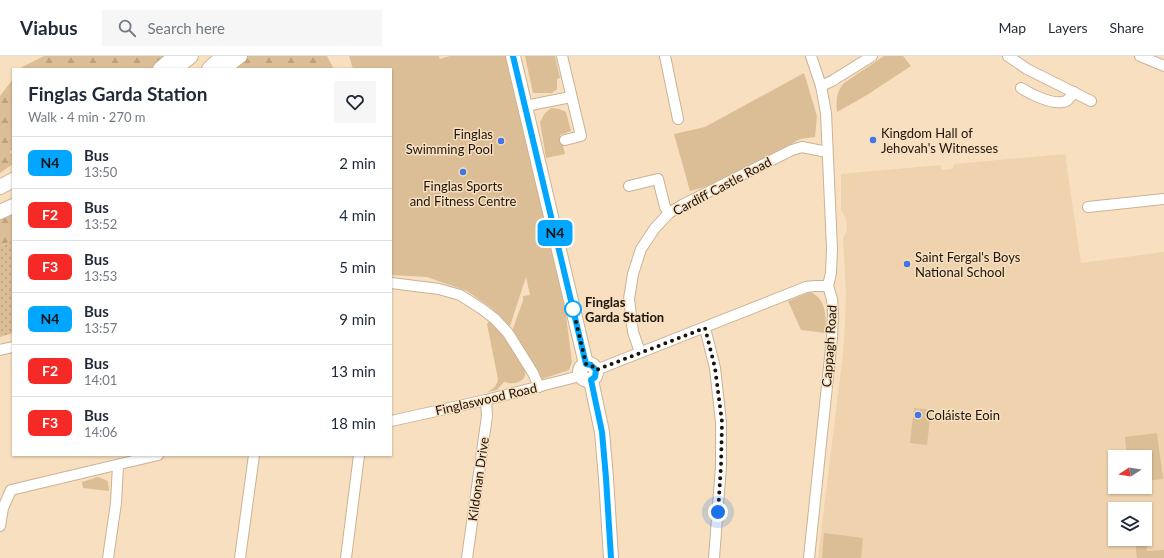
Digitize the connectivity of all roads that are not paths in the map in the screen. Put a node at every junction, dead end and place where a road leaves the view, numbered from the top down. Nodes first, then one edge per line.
1 (174, 56) edge
2 (191, 56) edge
3 (223, 56) edge
4 (240, 56) edge
5 (513, 56) edge
6 (562, 56) edge
7 (665, 56) edge
8 (811, 56) edge
9 (872, 56) edge
10 (1008, 56) edge
11 (1140, 56) edge
12 (1164, 66) edge
13 (161, 68) edge
14 (176, 68) edge
15 (210, 68) edge
16 (224, 68) edge
17 (821, 86) junction
18 (1021, 88) dead end
19 (1074, 92) junction
20 (571, 97) junction
21 (1092, 101) dead end
22 (525, 106) junction
23 (678, 120) dead end
24 (565, 140) dead end
25 (827, 152) junction
26 (629, 186) dead end
27 (1164, 200) edge
28 (12, 206) edge
29 (1088, 207) dead end
30 (0, 212) edge
31 (669, 213) junction
32 (392, 283) edge
33 (828, 286) junction
34 (705, 328) junction
35 (12, 347) edge
36 (0, 350) edge
37 (640, 352) junction
38 (588, 372) junction
39 (540, 387) junction
40 (486, 400) junction
41 (392, 421) edge
42 (154, 456) edge
43 (254, 456) edge
44 (359, 456) edge
45 (118, 465) junction
46 (0, 526) edge
47 (108, 558) edge
48 (240, 558) edge
49 (346, 558) edge
50 (467, 558) edge
51 (611, 558) edge
52 (714, 558) edge
53 (809, 558) edge

1 - 13 main road
2 - 14 main road
3 - 15 main road
4 - 16 main road
5 - 22 main road
6 - 20 street
7 - 23 street
8 - 17 street, Cappagh Road
9 - 17 street
10 - 19 street
11 - 12 street
17 - 25 street, Cappagh Road
18 - 19 street
19 - 21 street
20 - 22 street
20 - 24 street
22 - 38 main road
25 - 31 street, Cardiff Castle Road
25 - 33 street, Cappagh Road
26 - 31 street
27 - 29 street
28 - 30 main road
31 - 37 street, Cardiff Castle Road
32 - 39 street
33 - 34 street, Finglaswood Road
33 - 53 street, Cappagh Road
34 - 37 street, Finglaswood Road
34 - 52 street
35 - 36 street
37 - 38 street, Finglaswood Road
38 - 39 street, Finglaswood Road
38 - 51 main road
39 - 40 street, Finglaswood Road
40 - 41 street, Finglaswood Road
40 - 50 street, Kildonan Drive
42 - 45 street
43 - 48 street
44 - 49 street
45 - 46 street
45 - 47 street

